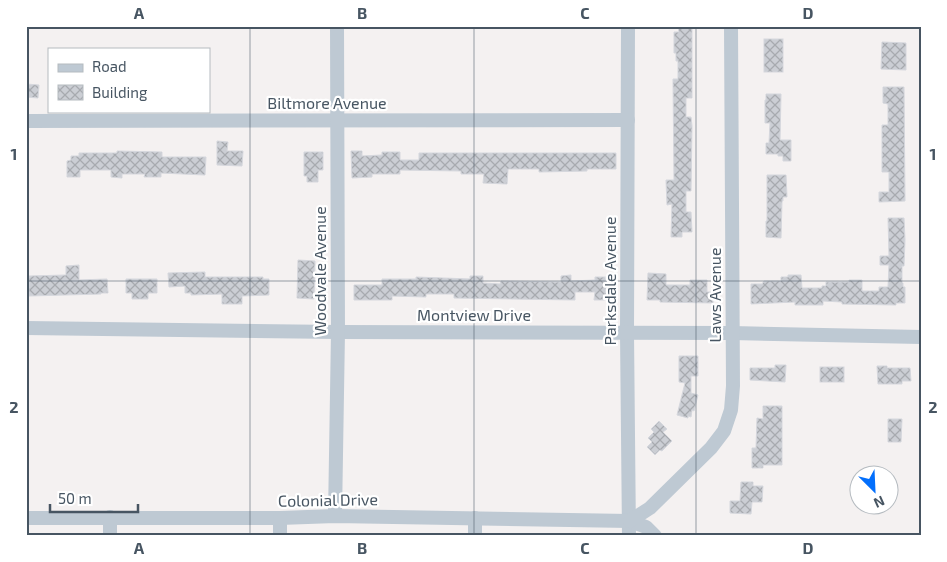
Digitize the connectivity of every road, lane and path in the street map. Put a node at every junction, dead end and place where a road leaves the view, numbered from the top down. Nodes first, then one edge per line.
1 (337, 26) edge
2 (628, 26) edge
3 (731, 26) edge
4 (338, 120) junction
5 (628, 120) junction
6 (26, 121) edge
7 (26, 328) edge
8 (338, 332) junction
9 (627, 333) junction
10 (732, 333) junction
11 (921, 337) edge
12 (335, 516) junction
13 (110, 517) junction
14 (26, 518) edge
15 (280, 518) junction
16 (475, 518) junction
17 (630, 520) junction
18 (110, 536) edge
19 (280, 536) edge
20 (475, 536) edge
21 (629, 536) edge
22 (655, 536) edge

1 - 4 street, Woodvale Avenue
2 - 5 street, Parksdale Avenue
3 - 10 street, Laws Avenue
4 - 5 street, Biltmore Avenue
4 - 6 street, Biltmore Avenue
4 - 8 street, Woodvale Avenue
5 - 9 street, Parksdale Avenue
7 - 8 street, Montview Drive
8 - 9 street, Montview Drive
8 - 12 street, Woodvale Avenue
9 - 10 street, Montview Drive
9 - 17 street, Parksdale Avenue
10 - 11 street, Montview Drive
10 - 17 street, Laws Avenue
12 - 15 street, Colonial Drive
12 - 16 street, Colonial Drive
13 - 14 street, Colonial Drive
13 - 15 street, Colonial Drive
13 - 18 street
15 - 19 street
16 - 17 street, Colonial Drive
16 - 20 street
17 - 21 street, Parksdale Avenue
17 - 22 street

